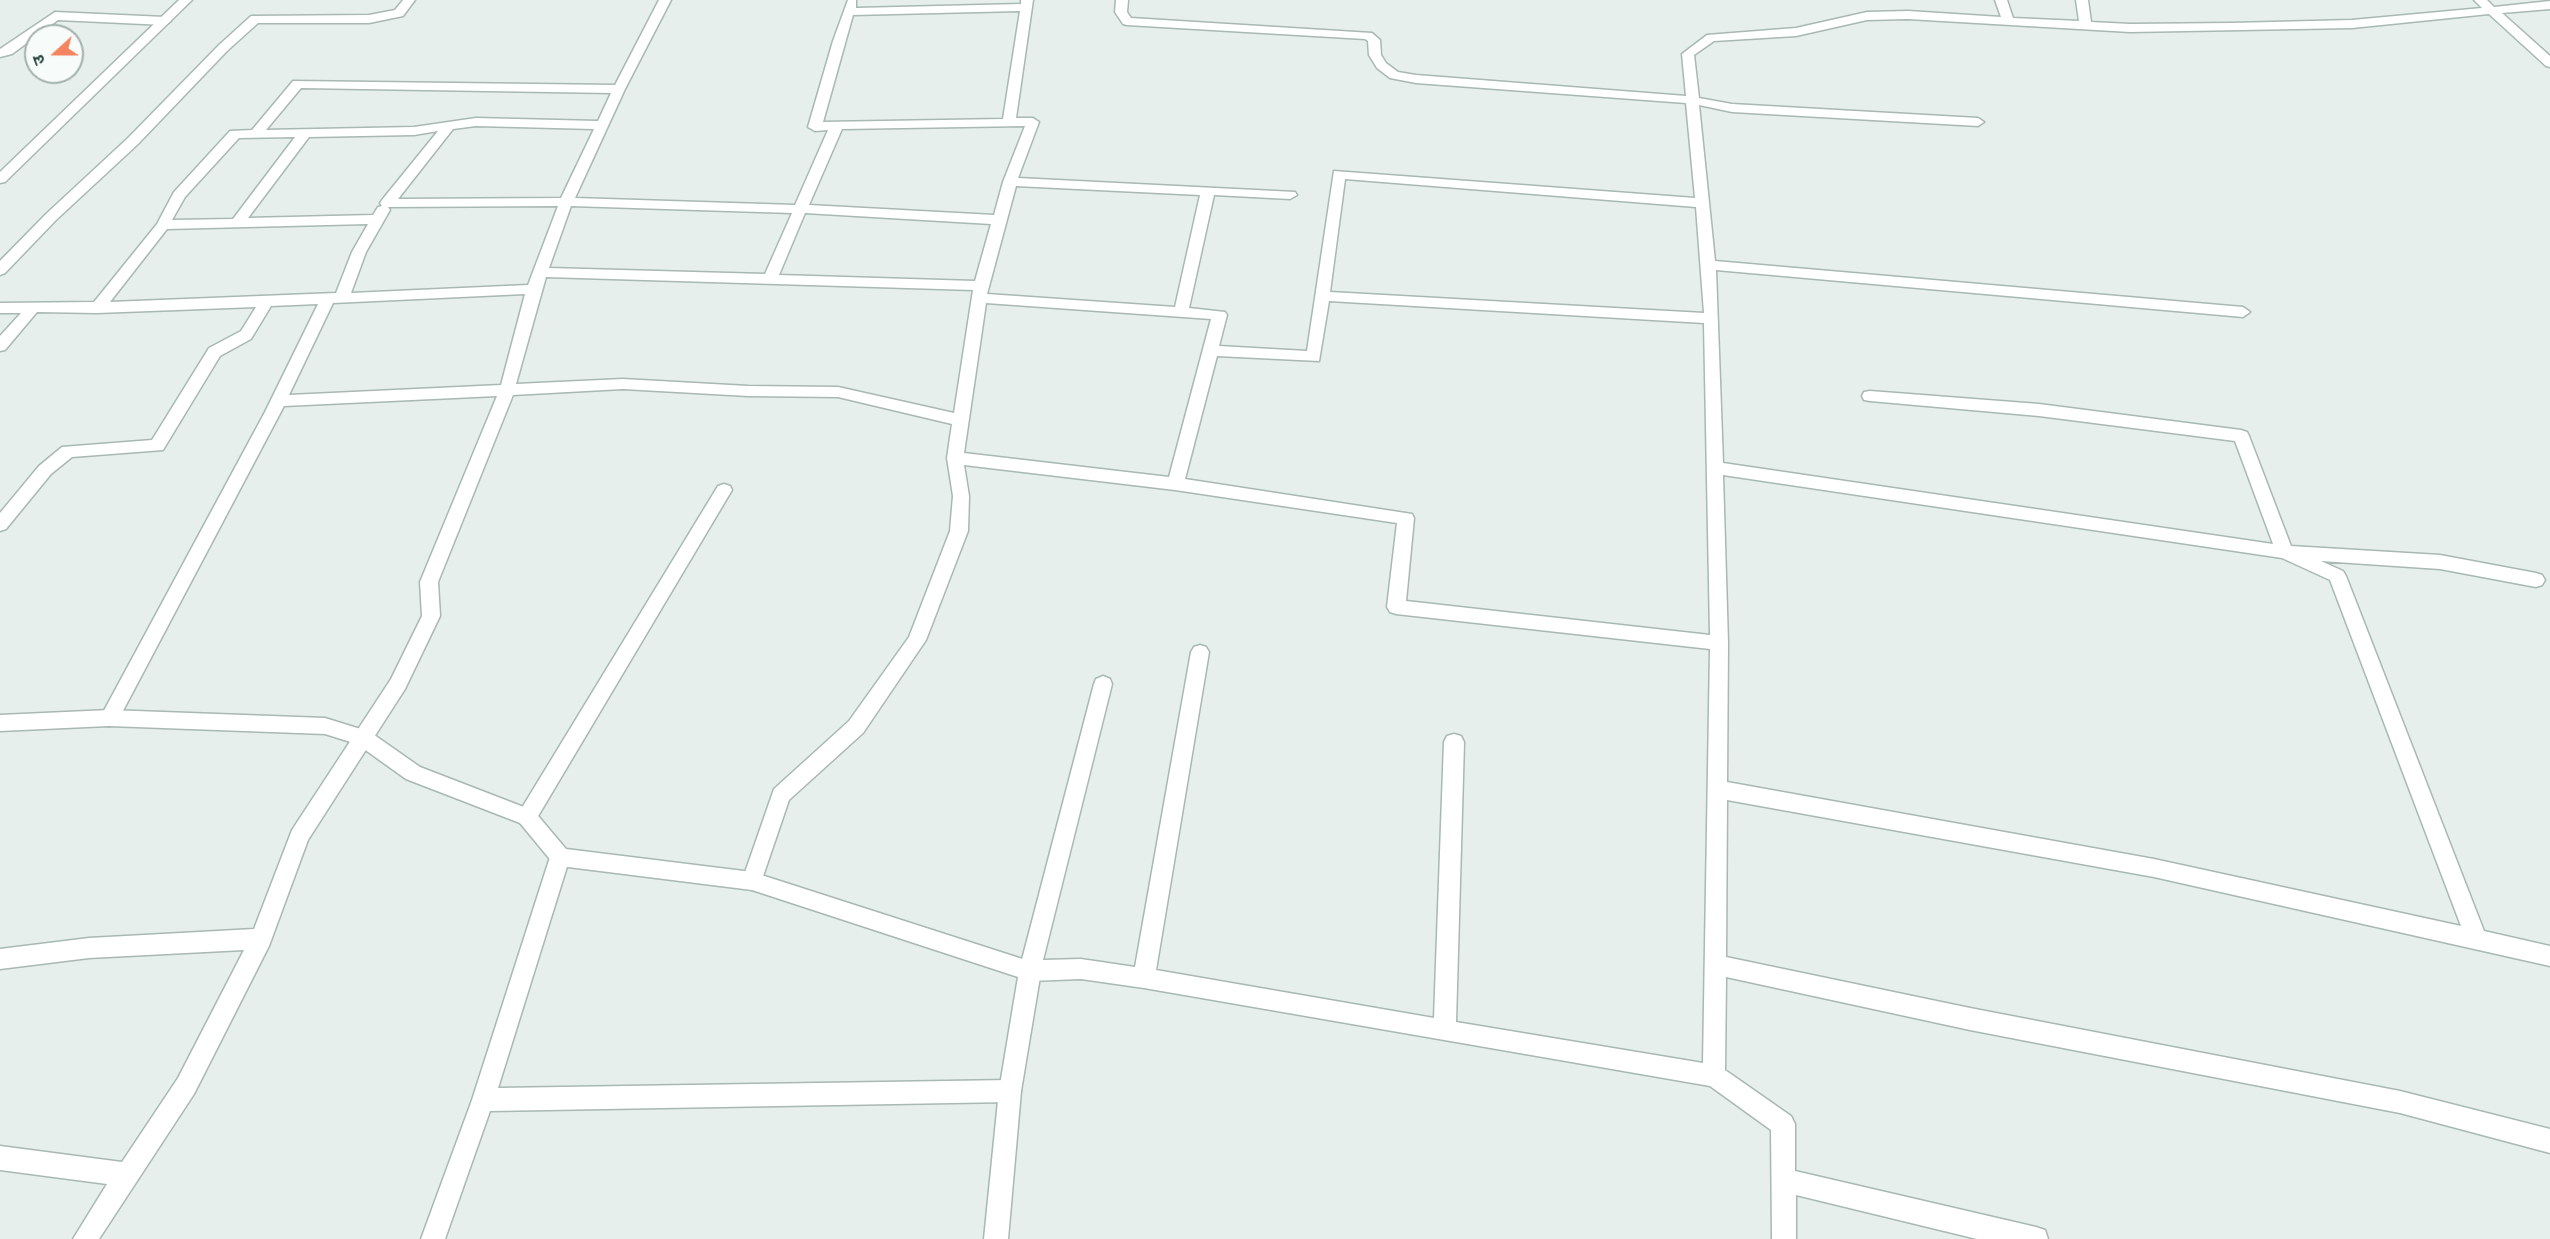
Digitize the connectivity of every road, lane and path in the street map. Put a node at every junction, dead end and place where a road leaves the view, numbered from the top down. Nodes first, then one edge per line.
1 (186, 0) edge
2 (409, 0) edge
3 (665, 0) edge
4 (1122, 0) edge
5 (2001, 0) edge
6 (2082, 0) edge
7 (2480, 0) edge
8 (1027, 4) edge
9 (2550, 5) edge
10 (851, 6) edge
11 (1864, 8) edge
12 (2493, 12) junction
13 (165, 21) junction
14 (2008, 21) junction
15 (2085, 25) junction
16 (0, 53) edge
17 (2550, 63) edge
18 (619, 89) junction
19 (1691, 100) junction
20 (1978, 122) dead end
21 (1009, 123) junction
22 (450, 125) junction
23 (602, 125) junction
24 (837, 125) junction
25 (256, 134) junction
26 (304, 134) junction
27 (0, 179) edge
28 (1010, 182) junction
29 (1208, 191) junction
30 (1290, 195) dead end
31 (566, 202) junction
32 (387, 203) junction
33 (1702, 203) junction
34 (801, 209) junction
35 (378, 219) junction
36 (1000, 220) junction
37 (237, 223) junction
38 (163, 225) junction
39 (1708, 265) junction
40 (0, 270) edge
41 (541, 272) junction
42 (770, 279) junction
43 (534, 289) junction
44 (980, 292) junction
45 (1322, 296) junction
46 (335, 298) junction
47 (267, 302) junction
48 (0, 308) edge
49 (97, 308) junction
50 (32, 309) junction
51 (1181, 312) junction
52 (2243, 312) dead end
53 (1711, 318) junction
54 (0, 346) edge
55 (1211, 351) junction
56 (507, 390) junction
57 (1870, 396) dead end
58 (278, 400) junction
59 (962, 421) junction
60 (955, 458) junction
61 (1714, 468) junction
62 (1175, 484) junction
63 (724, 490) dead end
64 (0, 525) edge
65 (2285, 552) junction
66 (2536, 580) dead end
67 (1719, 643) junction
68 (1200, 652) dead end
69 (1103, 684) dead end
70 (109, 718) junction
71 (0, 723) edge
72 (363, 738) junction
73 (1454, 742) dead end
74 (1716, 789) junction
75 (527, 817) junction
76 (560, 857) junction
77 (752, 881) junction
78 (261, 939) junction
79 (2477, 941) junction
80 (2550, 956) edge
81 (0, 959) edge
82 (1714, 965) junction
83 (1030, 971) junction
84 (1144, 978) junction
85 (1445, 1031) junction
86 (1714, 1076) junction
87 (1010, 1091) junction
88 (483, 1100) junction
89 (2550, 1141) edge
90 (1, 1160) edge
91 (127, 1175) junction
92 (1783, 1180) junction
93 (1999, 1236) edge
94 (85, 1239) edge
95 (433, 1239) edge
96 (996, 1239) edge
97 (1784, 1239) edge
98 (2036, 1239) edge

1 - 13 street
2 - 40 street
3 - 18 street
4 - 19 street
5 - 14 street
6 - 15 street
7 - 12 street
8 - 10 street
8 - 21 street
9 - 12 street
10 - 24 street
11 - 14 street
11 - 19 street
12 - 15 street
12 - 17 street
13 - 16 street
13 - 27 street
14 - 15 street
18 - 23 street
18 - 25 street
19 - 20 street
19 - 33 street
21 - 24 street
21 - 28 street
22 - 23 street
22 - 26 street
22 - 32 street
23 - 31 street
24 - 34 street
25 - 26 street
25 - 38 street
26 - 37 street
28 - 29 street
28 - 36 street
29 - 30 street
29 - 51 street
31 - 32 street
31 - 34 street
31 - 41 street
32 - 35 street
33 - 39 street
33 - 45 street
34 - 36 street
34 - 42 street
35 - 37 street
35 - 46 street
36 - 44 street
37 - 38 street
38 - 49 street
39 - 52 street
39 - 53 street
41 - 42 street
41 - 43 street
42 - 44 street
43 - 46 street
43 - 56 street
44 - 51 street
44 - 59 street
45 - 53 street
45 - 55 street
46 - 47 street
46 - 58 street
47 - 49 street
47 - 64 street
48 - 50 street
49 - 50 street
50 - 54 street
51 - 55 street
53 - 61 street
55 - 62 street
56 - 58 street
56 - 59 street
56 - 72 street
57 - 65 street
58 - 70 street
59 - 60 street
60 - 62 street
60 - 77 street
61 - 65 street
61 - 67 street
62 - 67 street
63 - 75 street
65 - 66 street
65 - 79 street
67 - 74 street
68 - 84 street
69 - 83 street
70 - 71 street
70 - 72 street
72 - 75 street
72 - 78 street
73 - 85 street
74 - 79 street
74 - 82 street
75 - 76 street
76 - 77 street
76 - 88 street
77 - 83 street
78 - 81 street
78 - 91 street
79 - 80 street
82 - 86 street
82 - 89 street
83 - 84 street
83 - 87 street
84 - 85 street
85 - 86 street
86 - 92 street
87 - 88 street
87 - 96 street
88 - 95 street
90 - 91 street
91 - 94 street
92 - 93 street
92 - 97 street
93 - 98 street

